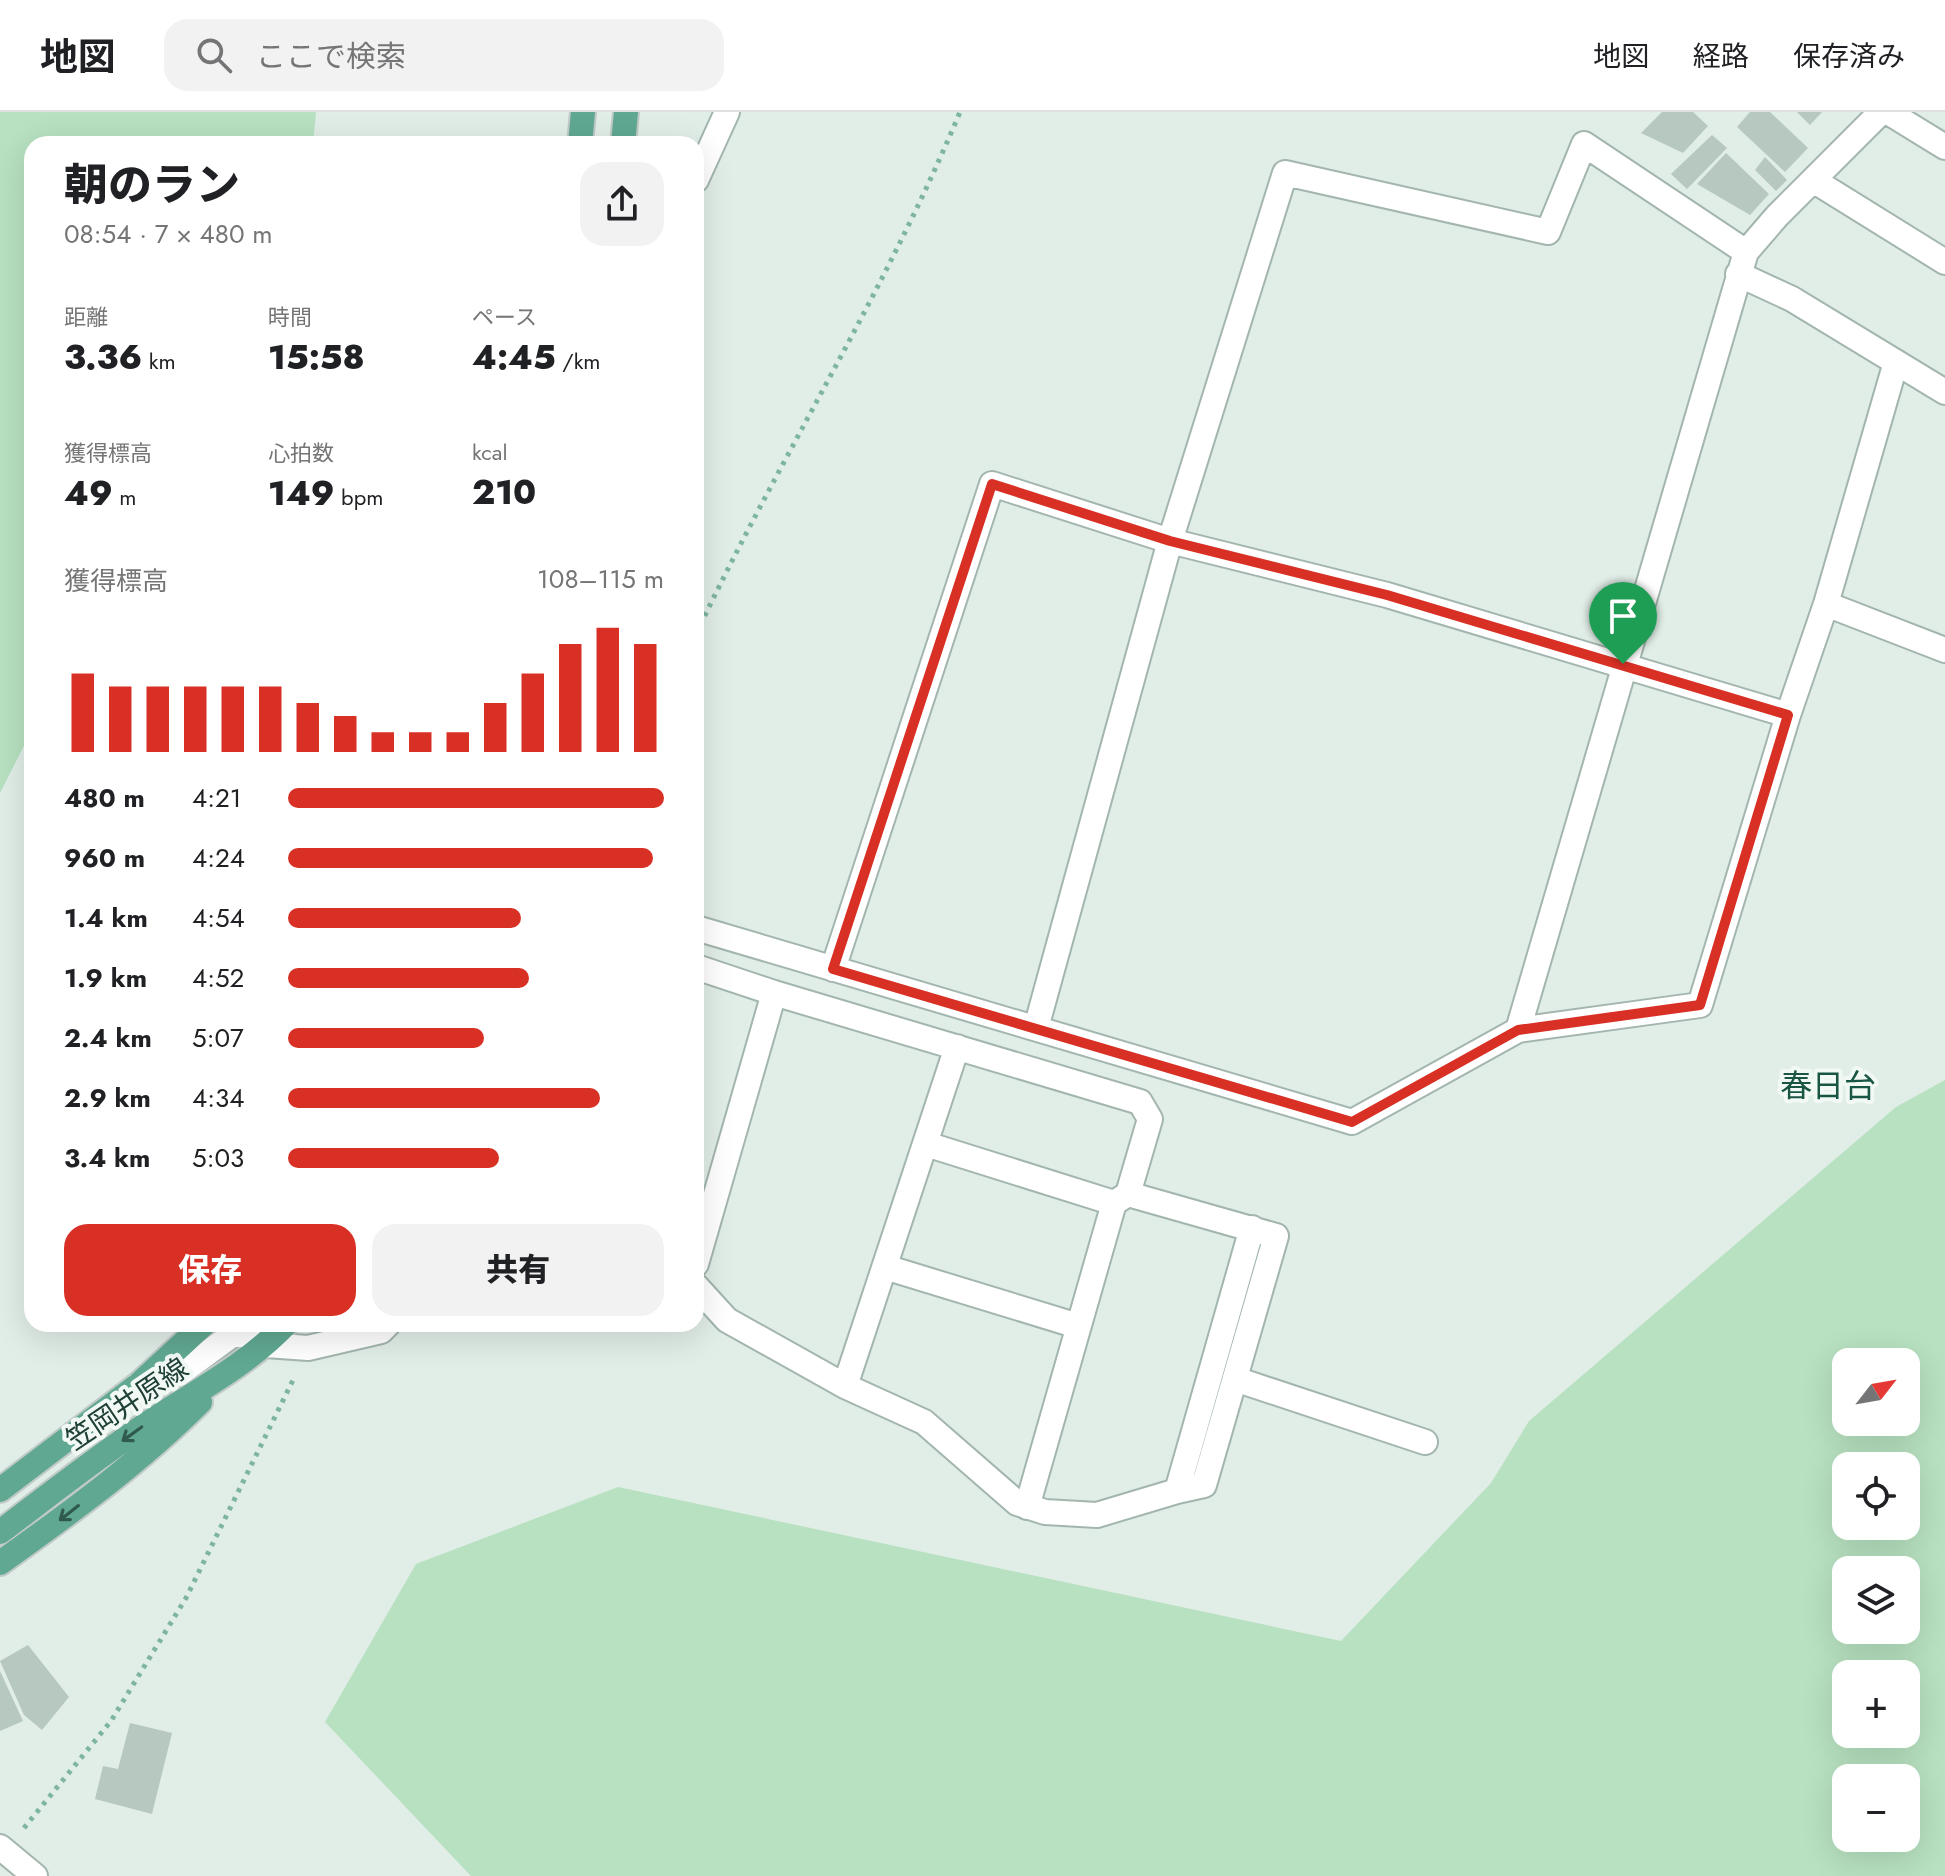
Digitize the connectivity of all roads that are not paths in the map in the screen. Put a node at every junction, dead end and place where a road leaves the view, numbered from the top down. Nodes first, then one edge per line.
1 (583, 112) edge
2 (626, 112) edge
3 (727, 112) edge
4 (1881, 112) edge
5 (1888, 112) edge
6 (581, 136) edge
7 (624, 136) edge
8 (1945, 147) edge
9 (704, 162) edge
10 (1813, 180) junction
11 (1945, 262) edge
12 (1742, 263) junction
13 (1896, 362) junction
14 (1945, 392) edge
15 (1170, 541) junction
16 (1826, 604) junction
17 (1945, 650) edge
18 (1623, 664) junction
19 (1788, 715) junction
20 (704, 930) edge
21 (833, 969) junction
22 (704, 970) edge
23 (774, 993) junction
24 (1036, 1028) junction
25 (1518, 1030) junction
26 (957, 1047) junction
27 (926, 1144) junction
28 (1121, 1198) junction
29 (1252, 1228) junction
30 (704, 1236) edge
31 (885, 1267) junction
32 (704, 1295) edge
33 (1078, 1326) junction
34 (195, 1332) edge
35 (252, 1332) edge
36 (278, 1332) edge
37 (377, 1332) edge
38 (266, 1345) junction
39 (233, 1370) junction
40 (1235, 1379) junction
41 (138, 1385) junction
42 (845, 1386) junction
43 (1425, 1442) dead end
44 (0, 1490) edge
45 (1177, 1491) junction
46 (1027, 1507) junction
47 (0, 1532) edge
48 (0, 1563) edge
49 (2, 1849) edge
50 (35, 1876) edge

1 - 6 main road
2 - 7 main road
3 - 9 street
4 - 10 street
5 - 8 street
10 - 11 street
10 - 12 street
12 - 13 street
12 - 15 street
12 - 18 street
13 - 14 street
13 - 16 street
15 - 18 street
15 - 21 street
15 - 24 street
16 - 17 street
16 - 19 street
18 - 19 street
18 - 25 street
19 - 25 street
20 - 21 street
21 - 24 street
22 - 23 street
23 - 26 street
23 - 30 street
24 - 25 street
26 - 27 street
26 - 28 street
27 - 28 street
27 - 31 street
28 - 29 street
28 - 33 street
29 - 40 street
29 - 45 street
31 - 33 street
31 - 42 street
32 - 42 street
33 - 46 street
34 - 41 main road, 笠岡井原線
35 - 38 street
36 - 38 main road, 笠岡井原線
37 - 38 street
38 - 39 main road, 笠岡井原線
38 - 41 street
39 -> 47 main road, 笠岡井原線
39 -> 48 main road
40 - 43 street
40 - 45 street
41 - 44 main road, 笠岡井原線
42 - 46 street
45 - 46 street
49 - 50 street

